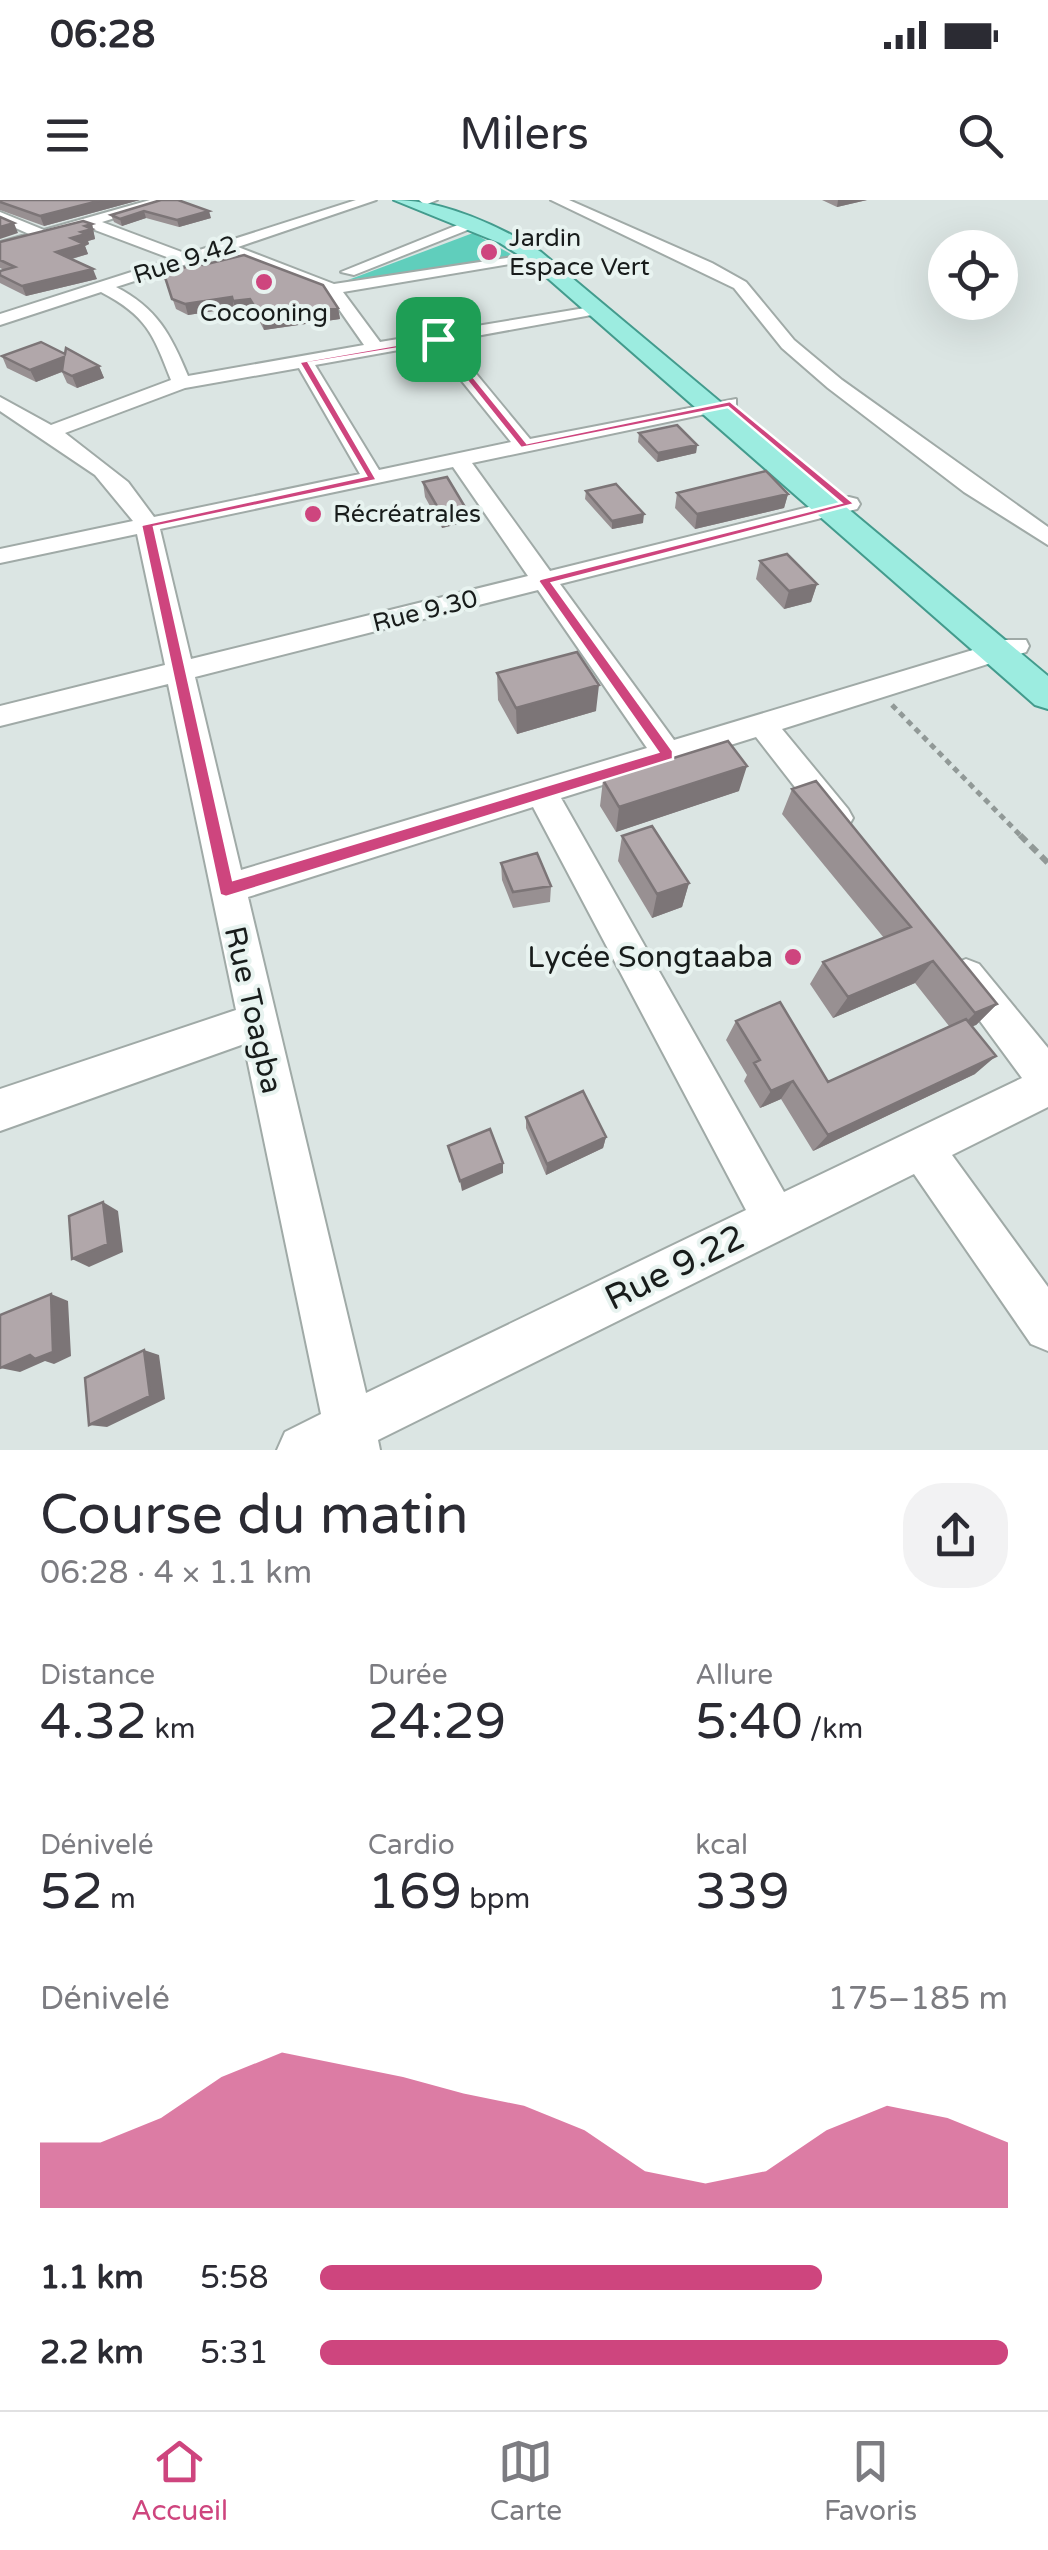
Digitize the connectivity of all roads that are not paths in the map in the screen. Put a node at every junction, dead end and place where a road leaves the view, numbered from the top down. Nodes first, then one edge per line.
1 (165, 200) edge
2 (369, 200) edge
3 (403, 200) edge
4 (426, 200) edge
5 (558, 200) edge
6 (91, 215) junction
7 (0, 216) edge
8 (470, 224) junction
9 (43, 235) junction
10 (0, 247) edge
11 (224, 247) junction
12 (534, 256) junction
13 (186, 260) junction
14 (328, 286) junction
15 (103, 287) junction
16 (597, 309) junction
17 (0, 320) edge
18 (438, 339) junction
19 (376, 349) junction
20 (304, 362) junction
21 (182, 383) junction
22 (0, 403) edge
23 (721, 405) junction
24 (50, 432) junction
25 (525, 446) junction
26 (459, 460) junction
27 (373, 478) junction
28 (840, 507) junction
29 (147, 525) junction
30 (1048, 538) edge
31 (0, 556) edge
32 (544, 581) junction
33 (1006, 649) junction
34 (180, 672) junction
35 (1048, 673) edge
36 (1048, 696) edge
37 (0, 716) edge
38 (762, 724) junction
39 (668, 755) junction
40 (541, 792) junction
41 (861, 847) edge
42 (226, 890) junction
43 (948, 955) edge
44 (256, 1022) junction
45 (1048, 1078) edge
46 (1048, 1086) edge
47 (0, 1110) edge
48 (921, 1148) junction
49 (774, 1220) junction
50 (1048, 1327) edge
51 (352, 1439) edge
52 (303, 1450) edge

1 - 6 street
2 - 11 street, Rue 9.42
3 - 8 main road
4 - 23 main road
5 - 30 street
6 - 9 street
6 - 13 street
7 - 9 street
8 - 12 main road
8 - 14 street
9 - 10 street
11 - 13 street, Rue 9.42
11 - 14 street
12 - 14 street
12 - 16 main road
13 - 15 street, Rue 9.42
14 - 19 street
15 - 17 street, Rue 9.42
15 - 21 street
16 - 18 street
16 - 23 main road
18 - 19 street
18 - 25 street
19 - 20 street
20 - 21 street
20 - 27 street
21 - 24 street
22 - 24 street, Rue Toagba
23 - 25 street
23 - 28 main road
24 - 29 street, Rue Toagba
25 - 26 street
26 - 27 street
26 - 32 street
27 - 29 street
28 - 32 street, Rue 9.30
28 - 33 main road
29 - 31 street
29 - 34 street, Rue Toagba
32 - 34 street, Rue 9.30
32 - 39 street
33 - 35 main road
33 - 36 main road
33 - 38 street
34 - 37 street, Rue 9.30
34 - 42 street, Rue Toagba
38 - 39 street
38 - 41 street
39 - 40 street
40 - 42 street
40 - 49 street
42 - 44 street, Rue Toagba
43 - 45 street
44 - 47 street
44 - 51 street, Rue Toagba
46 - 48 street, Rue 9.22
48 - 49 street, Rue 9.22
48 - 50 street
49 - 51 street, Rue 9.22
51 - 52 street, Rue 9.22

